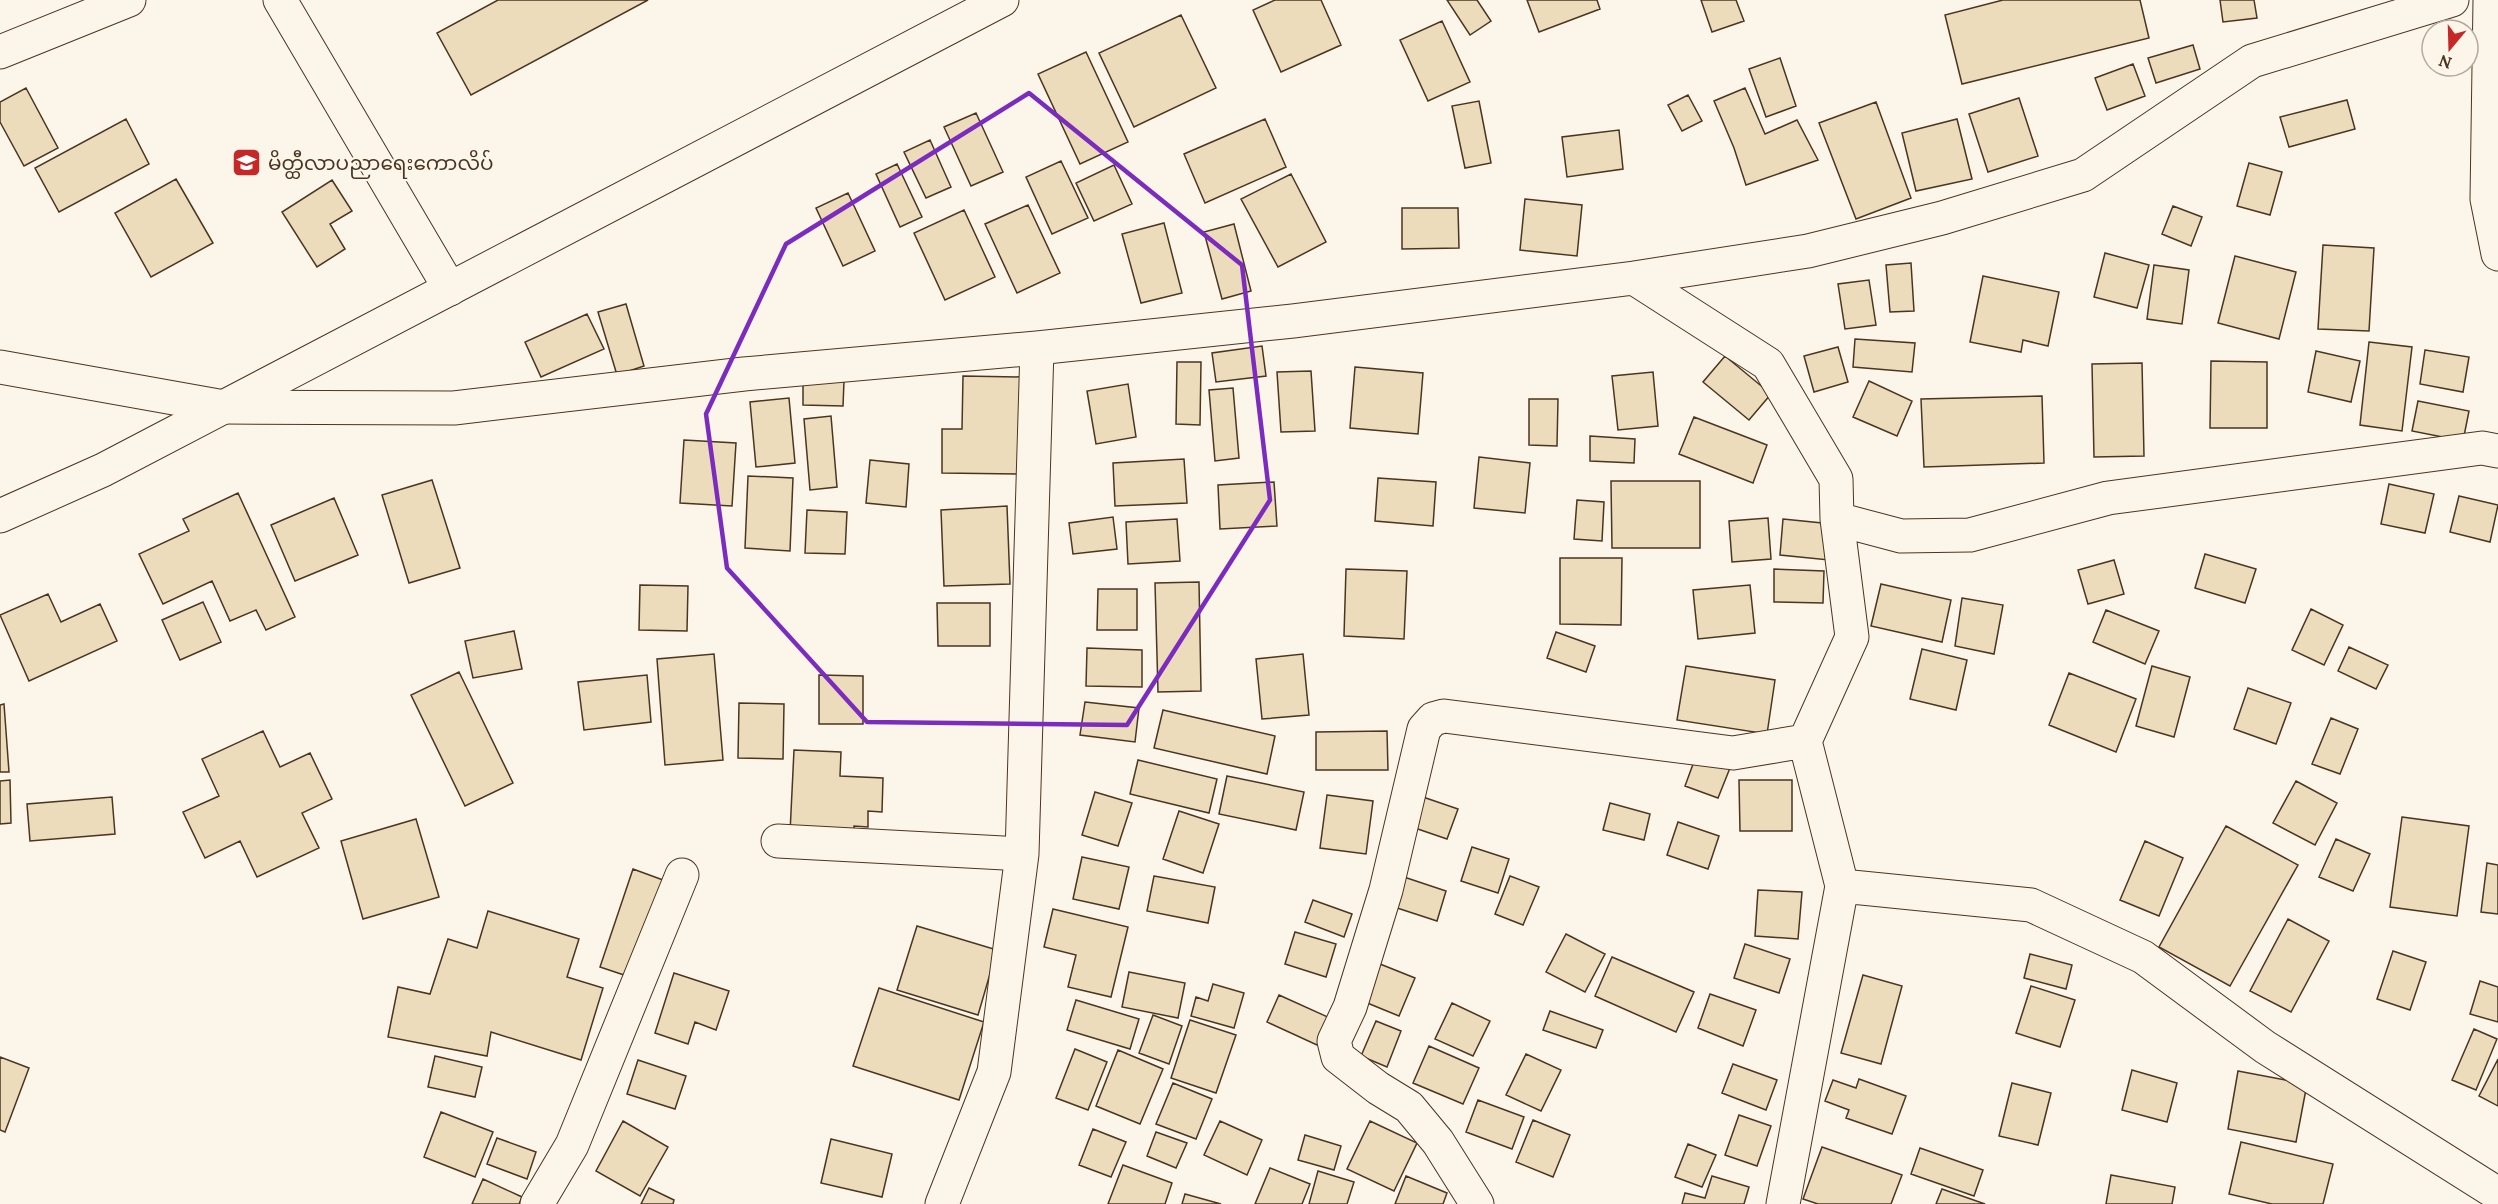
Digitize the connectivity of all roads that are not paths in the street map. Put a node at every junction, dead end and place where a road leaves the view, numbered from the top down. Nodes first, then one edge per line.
1 (129, 0) edge
2 (280, 0) edge
3 (1002, 0) edge
4 (2490, 0) edge
5 (2442, 2) edge
6 (0, 52) edge
7 (2498, 254) edge
8 (1634, 278) junction
9 (450, 289) junction
10 (1037, 348) junction
11 (0, 367) edge
12 (224, 407) junction
13 (2498, 451) edge
14 (0, 516) edge
15 (1837, 519) junction
16 (1805, 741) junction
17 (778, 841) dead end
18 (1022, 854) junction
19 (682, 874) dead end
20 (1842, 886) junction
21 (2498, 1194) edge
22 (537, 1204) edge
23 (942, 1204) edge
24 (1477, 1204) edge
25 (1783, 1204) edge

1 - 6 main road
2 - 9 main road
3 - 9 main road
4 - 7 main road
5 - 8 main road
8 - 10 main road
8 - 15 main road
9 - 12 main road
10 - 12 main road
10 - 18 main road
11 - 12 main road
12 - 14 main road
13 - 15 main road
15 - 16 main road
16 - 20 main road
16 - 24 main road
17 - 18 main road
18 - 23 main road
19 - 22 main road
20 - 21 main road
20 - 25 main road

